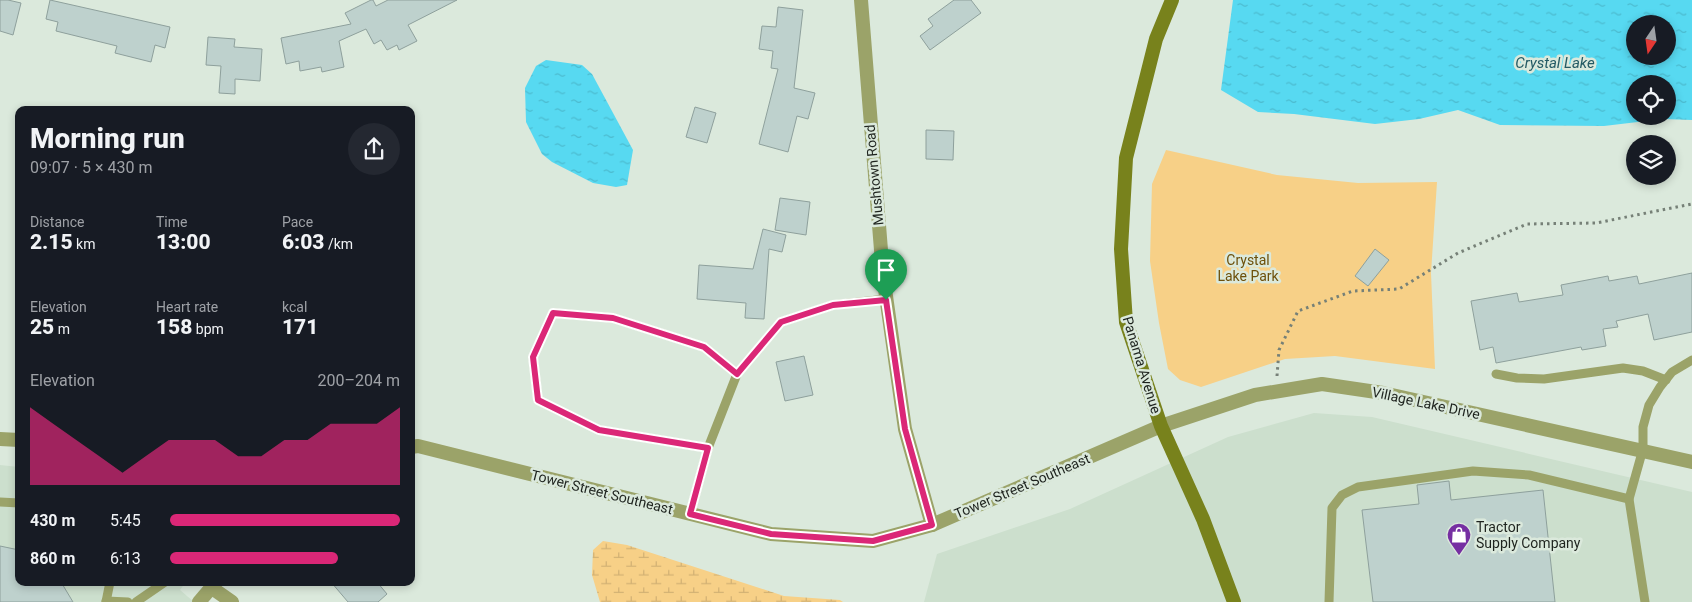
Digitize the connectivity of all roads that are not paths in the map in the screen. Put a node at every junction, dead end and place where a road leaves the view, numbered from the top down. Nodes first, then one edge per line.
1 (861, 0) edge
2 (1172, 0) edge
3 (886, 300) junction
4 (1692, 360) edge
5 (737, 374) junction
6 (1496, 374) dead end
7 (1666, 380) junction
8 (1161, 426) junction
9 (0, 439) edge
10 (15, 440) edge
11 (415, 446) edge
12 (708, 448) junction
13 (1642, 449) junction
14 (1692, 462) edge
15 (1629, 499) junction
16 (0, 502) edge
17 (15, 503) edge
18 (690, 514) junction
19 (932, 525) junction
20 (109, 586) edge
21 (160, 586) edge
22 (213, 586) edge
23 (215, 586) edge
24 (106, 601) edge
25 (128, 602) edge
26 (136, 602) edge
27 (199, 602) edge
28 (232, 602) edge
29 (1234, 602) edge
30 (1329, 602) edge
31 (1645, 602) edge

1 - 3 street, Mushtown Road
2 - 8 main road, Panama Avenue
3 - 5 lane
3 - 19 street, Mushtown Road
4 - 7 lane
5 - 12 lane
5 - 12 lane
6 - 7 lane
7 - 13 lane
8 - 13 street, Village Lake Drive
8 - 19 street, Tower Street Southeast
8 - 29 main road, Panama Avenue
9 - 10 street
11 - 18 street, Tower Street Southeast
12 - 18 lane
13 - 14 street, Village Lake Drive
13 - 15 lane
15 - 30 lane
15 - 31 lane
16 - 17 lane
18 - 19 street, Tower Street Southeast
20 - 24 lane
21 - 26 lane
22 - 27 street
23 - 28 street
24 - 25 lane

